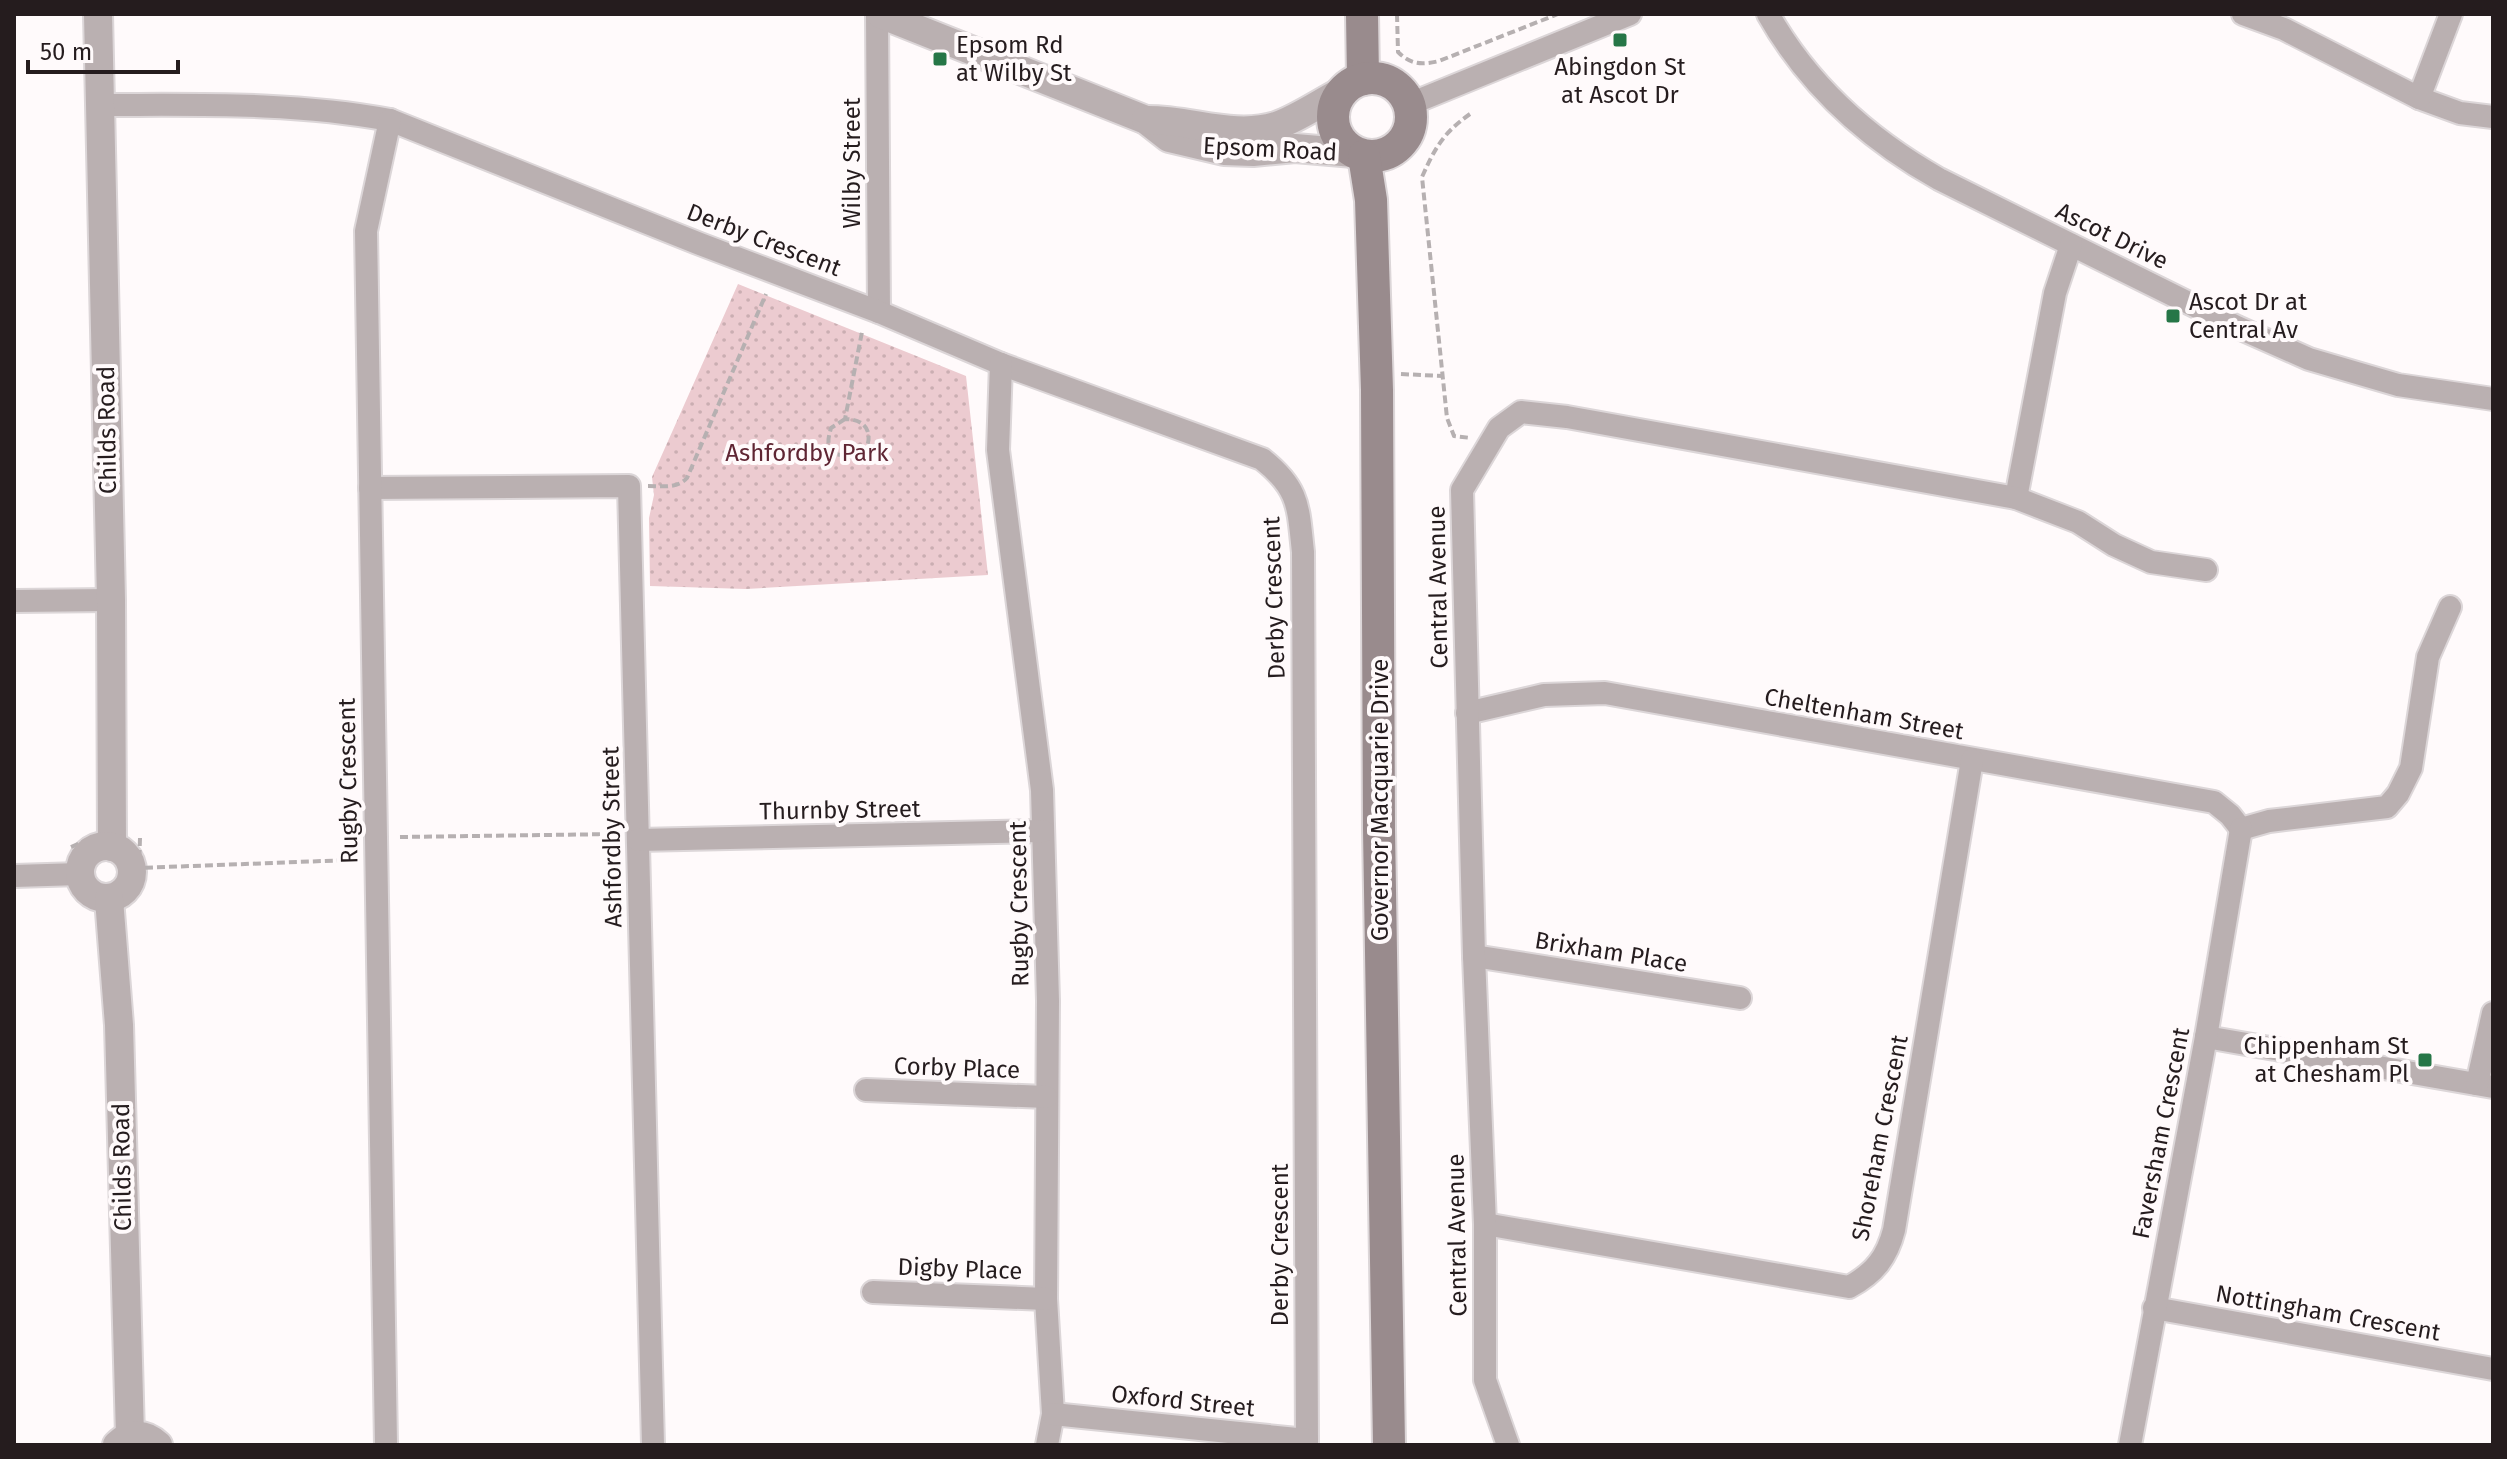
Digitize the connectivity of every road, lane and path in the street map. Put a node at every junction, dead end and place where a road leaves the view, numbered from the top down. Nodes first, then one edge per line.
1 (98, 14) edge
2 (879, 14) edge
3 (1362, 14) edge
4 (1397, 14) edge
5 (1558, 14) edge
6 (1630, 14) edge
7 (1768, 14) edge
8 (2243, 14) edge
9 (2451, 14) edge
10 (1353, 85) junction
11 (2419, 98) junction
12 (1410, 104) junction
13 (101, 105) junction
14 (1470, 114) dead end
15 (2493, 117) edge
16 (390, 120) junction
17 (1146, 120) junction
18 (1359, 154) junction
19 (2071, 245) junction
20 (766, 294) dead end
21 (879, 312) junction
22 (862, 332) dead end
23 (1001, 364) junction
24 (1398, 374) dead end
25 (1443, 376) junction
26 (2493, 399) edge
27 (845, 419) junction
28 (1477, 439) dead end
29 (629, 486) junction
30 (370, 488) junction
31 (2016, 498) junction
32 (2206, 570) dead end
33 (111, 600) junction
34 (14, 601) edge
35 (2450, 607) dead end
36 (1467, 713) junction
37 (1972, 760) junction
38 (2241, 829) junction
39 (1043, 831) junction
40 (400, 837) dead end
41 (140, 838) dead end
42 (638, 840) junction
43 (99, 844) junction
44 (71, 847) dead end
45 (350, 860) dead end
46 (80, 874) junction
47 (14, 876) edge
48 (109, 899) junction
49 (1474, 956) junction
50 (1740, 998) dead end
51 (2493, 1013) edge
52 (2206, 1037) junction
53 (2485, 1086) edge
54 (866, 1090) dead end
55 (1046, 1097) junction
56 (1485, 1224) junction
57 (873, 1292) dead end
58 (1046, 1299) junction
59 (2154, 1308) junction
60 (2493, 1369) edge
61 (1053, 1414) junction
62 (123, 1440) edge
63 (1307, 1442) edge
64 (158, 1445) edge
65 (386, 1445) edge
66 (653, 1445) edge
67 (1047, 1445) edge
68 (1389, 1445) edge
69 (1508, 1445) edge
70 (2130, 1445) edge

1 - 13 street, Childs Road
2 - 17 street, Epsom Road
2 - 21 street, Wilby Street
3 - 10 main road
4 - 5 path
6 - 12 street
7 - 19 street, Ascot Drive
8 - 11 street
9 - 11 street
10 - 12 main road
10 - 17 street, Epsom Road
10 - 18 main road
11 - 15 street
12 - 18 main road
13 - 16 street, Derby Crescent
13 - 33 street, Childs Road
14 - 25 path
16 - 21 street, Derby Crescent
16 - 30 street, Rugby Crescent
17 - 18 street, Epsom Road
18 - 68 main road, Governor Macquarie Drive
19 - 26 street, Ascot Drive
19 - 31 street
20 - 29 path
21 - 23 street, Derby Crescent
22 - 27 path
23 - 39 street, Rugby Crescent
23 - 63 street, Derby Crescent
24 - 25 path
25 - 28 path
27 - 27 path
29 - 30 street
29 - 42 street, Ashfordby Street
30 - 65 street, Rugby Crescent
31 - 32 street, Central Avenue
31 - 36 street, Central Avenue
33 - 34 street
33 - 43 street, Childs Road
35 - 38 street
36 - 37 street, Cheltenham Street
36 - 49 street, Central Avenue
37 - 38 street, Cheltenham Street
37 - 56 street, Shoreham Crescent
38 - 52 street, Faversham Crescent
39 - 42 street, Thurnby Street
39 - 55 street, Rugby Crescent
40 - 42 path
41 - 45 path
42 - 66 street, Ashfordby Street
43 - 44 path
43 - 46 street
43 - 48 street
46 - 47 street
46 - 48 street
48 - 62 street, Childs Road
49 - 50 street, Brixham Place
49 - 56 street, Central Avenue
51 - 53 street
52 - 53 street
52 - 59 street, Faversham Crescent
54 - 55 street, Corby Place
55 - 58 street, Rugby Crescent
56 - 69 street, Central Avenue
57 - 58 street, Digby Place
58 - 61 street, Rugby Crescent
59 - 60 street, Nottingham Crescent
59 - 70 street, Faversham Crescent
61 - 63 street, Oxford Street
61 - 67 street, Rugby Crescent
62 - 64 street

